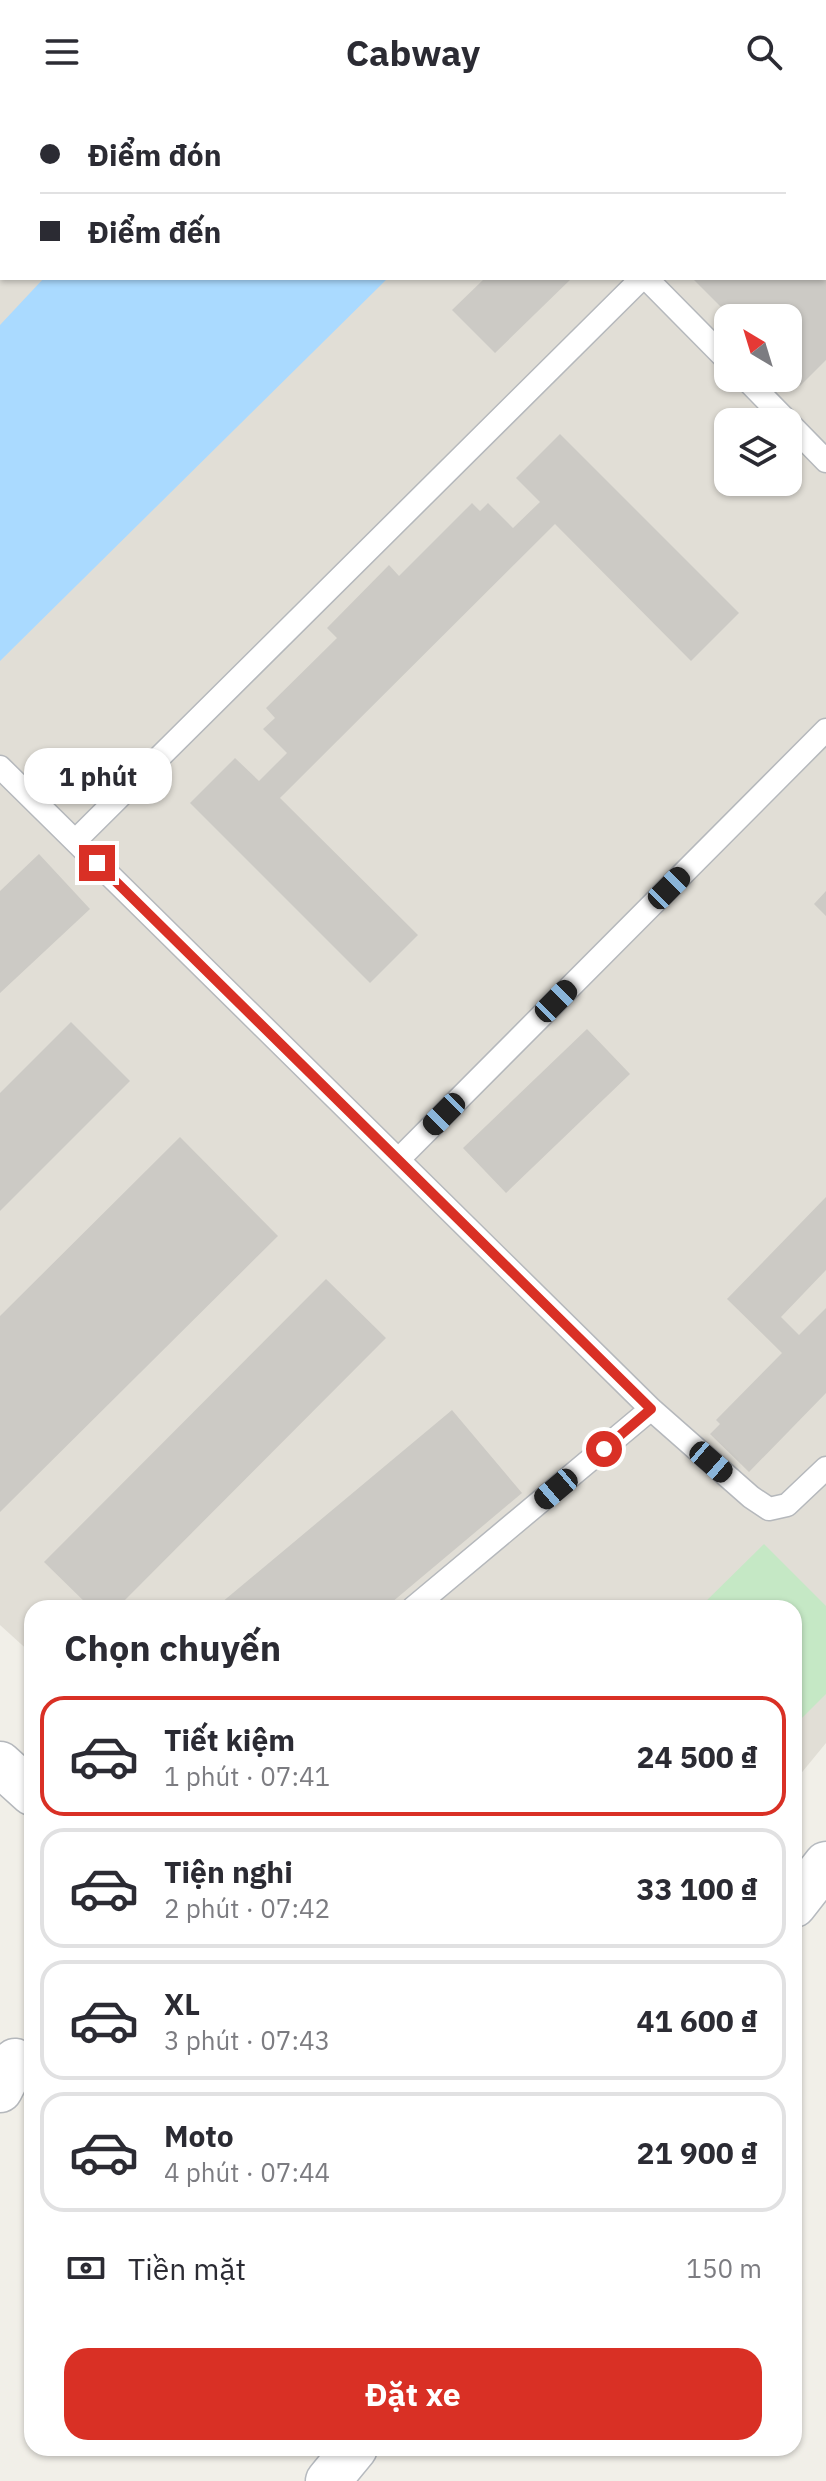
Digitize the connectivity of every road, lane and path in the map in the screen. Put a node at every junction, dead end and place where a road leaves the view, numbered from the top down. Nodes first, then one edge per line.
1 (642, 280) edge
2 (646, 280) edge
3 (714, 347) edge
4 (759, 392) edge
5 (826, 461) edge
6 (826, 730) edge
7 (0, 767) edge
8 (75, 841) junction
9 (399, 1159) junction
10 (651, 1409) junction
11 (826, 1468) edge
12 (423, 1600) edge
13 (0, 1764) edge
14 (24, 1786) edge
15 (826, 1864) edge
16 (802, 1895) edge
17 (348, 2456) edge
18 (328, 2481) edge

1 - 8 lane
2 - 3 lane
4 - 5 lane
6 - 9 lane
7 - 8 lane
8 - 9 lane
9 - 10 lane
10 - 11 lane
10 - 12 lane
13 - 14 street
15 - 16 street
17 - 18 street

